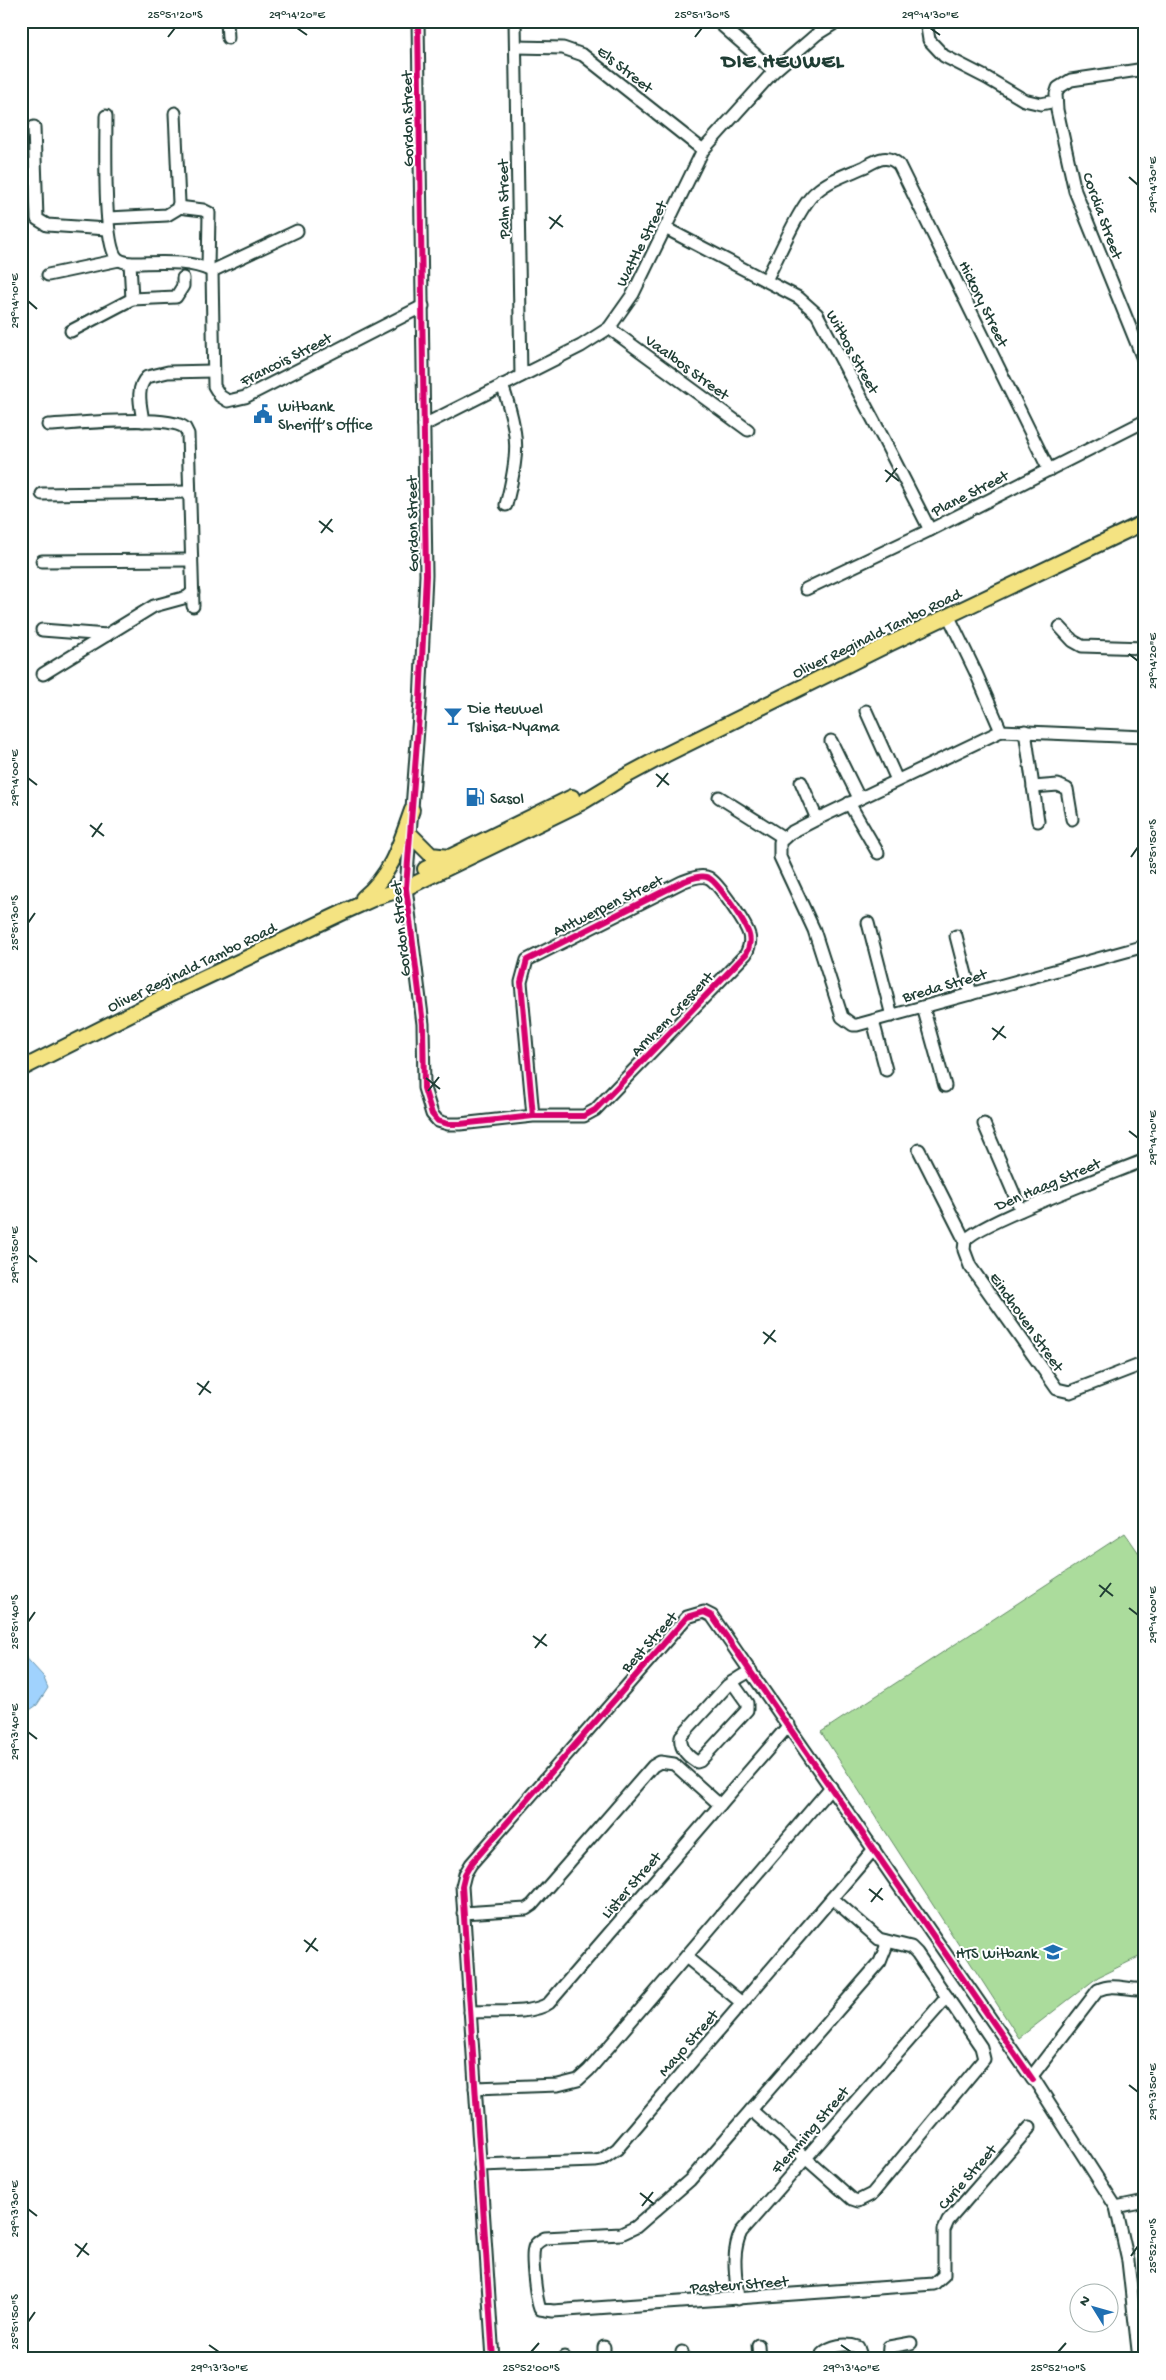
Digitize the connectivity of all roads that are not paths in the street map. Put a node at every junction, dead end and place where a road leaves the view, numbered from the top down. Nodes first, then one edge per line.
1 (227, 21) edge
2 (418, 21) edge
3 (515, 21) edge
4 (716, 21) edge
5 (838, 21) edge
6 (926, 21) edge
7 (228, 38) dead end
8 (516, 47) junction
9 (1145, 69) edge
10 (774, 71) junction
11 (1056, 101) junction
12 (175, 113) dead end
13 (106, 116) dead end
14 (34, 127) dead end
15 (703, 150) junction
16 (178, 207) junction
17 (108, 223) junction
18 (667, 229) junction
19 (298, 231) dead end
20 (125, 262) junction
21 (210, 270) junction
22 (48, 274) dead end
23 (183, 278) dead end
24 (766, 280) junction
25 (132, 299) junction
26 (423, 306) junction
27 (609, 328) junction
28 (70, 331) dead end
29 (1145, 364) edge
30 (213, 371) junction
31 (521, 376) junction
32 (502, 386) junction
33 (143, 421) junction
34 (1145, 421) edge
35 (48, 425) dead end
36 (424, 425) junction
37 (748, 430) dead end
38 (1049, 470) junction
39 (189, 492) junction
40 (42, 494) dead end
41 (506, 505) dead end
42 (1145, 522) edge
43 (930, 530) junction
44 (191, 560) junction
45 (42, 561) dead end
46 (806, 589) dead end
47 (193, 592) junction
48 (193, 606) dead end
49 (949, 617) junction
50 (1060, 626) dead end
51 (42, 630) dead end
52 (108, 634) junction
53 (1145, 648) edge
54 (43, 674) dead end
55 (866, 711) dead end
56 (1001, 731) junction
57 (1025, 732) junction
58 (1145, 737) edge
59 (831, 742) dead end
60 (624, 776) junction
61 (897, 780) junction
62 (801, 782) dead end
63 (1033, 787) junction
64 (719, 797) dead end
65 (854, 801) junction
66 (412, 810) junction
67 (817, 819) junction
68 (1072, 819) dead end
69 (1038, 821) dead end
70 (410, 834) junction
71 (784, 838) junction
72 (878, 853) dead end
73 (449, 857) junction
74 (708, 878) joint
75 (406, 883) junction
76 (346, 911) junction
77 (868, 923) dead end
78 (956, 936) dead end
79 (1145, 946) edge
80 (971, 994) junction
81 (923, 1007) junction
82 (892, 1016) junction
83 (873, 1021) junction
84 (21, 1070) edge
85 (886, 1070) dead end
86 (945, 1086) dead end
87 (533, 1116) junction
88 (438, 1121) joint
89 (984, 1124) dead end
90 (919, 1150) dead end
91 (1145, 1160) edge
92 (1021, 1210) junction
93 (965, 1241) junction
94 (1144, 1365) edge
95 (751, 1671) junction
96 (732, 1682) junction
97 (789, 1725) junction
98 (831, 1787) junction
99 (720, 1805) junction
100 (874, 1849) junction
101 (832, 1898) junction
102 (464, 1913) junction
103 (885, 1941) junction
104 (686, 1957) junction
105 (1145, 1989) edge
106 (947, 1997) junction
107 (742, 2003) junction
108 (470, 2012) junction
109 (1033, 2080) junction
110 (475, 2088) junction
111 (751, 2110) junction
112 (1030, 2127) dead end
113 (805, 2158) junction
114 (480, 2165) junction
115 (1145, 2201) edge
116 (1116, 2207) junction
117 (939, 2280) joint
118 (738, 2299) junction
119 (911, 2342) dead end
120 (758, 2345) dead end
121 (493, 2359) edge
122 (759, 2359) edge
123 (821, 2359) edge
124 (862, 2359) edge
125 (888, 2359) edge
126 (1139, 2359) edge

1 - 7 street
2 - 26 street, Gordon Street
3 - 8 street, Palm Street
4 - 10 street
5 - 10 street, Wattle Street
6 - 11 street
8 - 15 street, Els Street
8 - 31 street, Palm Street
9 - 11 street
10 - 15 street, Wattle Street
11 - 29 street, Cordia Street
12 - 16 street
13 - 17 street
14 - 17 street
15 - 18 street, Wattle Street
16 - 17 street
16 - 21 street, Francois Street
17 - 20 street
18 - 24 street, Witbos Street
18 - 27 street, Wattle Street
19 - 21 street
20 - 21 street
20 - 22 street
20 - 25 street
21 - 30 street, Francois Street
23 - 25 street
24 - 38 street, Hickory Street
24 - 43 street, Witbos Street
25 - 28 street
26 - 30 street, Francois Street
26 - 36 street, Gordon Street
27 - 31 street, Wattle Street
27 - 37 street, Vaalbos Street
30 - 33 street
31 - 32 street, Wattle Street
32 - 36 street, Wattle Street
32 - 41 street
33 - 35 street
33 - 39 street
34 - 38 street, Plane Street
36 - 66 street, Gordon Street
38 - 43 street, Plane Street
39 - 40 street
39 - 44 street
42 - 49 main road, Oliver Reginald Tambo Road
43 - 46 street, Plane Street
44 - 45 street
44 - 47 street
47 - 48 street
47 - 52 street
49 - 56 street
49 - 60 main road, Oliver Reginald Tambo Road
50 - 53 street
51 - 52 street
52 - 54 street
55 - 61 street
56 - 57 street
56 - 61 street
57 - 58 street
57 - 63 street
59 - 65 street
60 - 73 main road, Oliver Reginald Tambo Road
60 - 75 main road, Oliver Reginald Tambo Road
61 - 65 street
62 - 67 street
63 - 68 street
63 - 69 street
64 - 71 street
65 - 67 street
65 - 72 street
66 - 70 street, Gordon Street
66 - 76 main road
67 - 71 street
70 - 73 main road
70 - 75 street, Gordon Street
71 - 83 street, Breda Street
73 - 75 main road, Oliver Reginald Tambo Road
74 - 87 street, Antwerpen Street
74 - 87 street, Arnhem Crescent
75 - 76 main road, Oliver Reginald Tambo Road
75 - 88 street, Gordon Street
76 - 84 main road, Oliver Reginald Tambo Road
77 - 82 street
78 - 80 street
79 - 80 street, Breda Street
80 - 81 street, Breda Street
81 - 82 street, Breda Street
81 - 86 street
82 - 83 street, Breda Street
83 - 85 street
87 - 88 street, Arnhem Crescent
89 - 92 street
90 - 93 street, Eindhoven Street
91 - 92 street, Den Haag Street
92 - 93 street, Den Haag Street
93 - 94 street, Eindhoven Street
95 - 96 street
95 - 97 street, Best Street
95 - 102 street, Best Street
96 - 96 street
97 - 98 street, Best Street
97 - 99 street, Lister Street
98 - 100 street, Best Street
98 - 104 street
99 - 102 street
99 - 108 street, Lister Street
100 - 101 street, Mayo Street
100 - 109 street, Best Street
101 - 103 street
101 - 107 street, Mayo Street
102 - 108 street
103 - 106 street
103 - 111 street
104 - 107 street
104 - 110 street
105 - 109 street
106 - 113 street, Flemming Street
106 - 113 street
107 - 114 street, Mayo Street
108 - 110 street
109 - 116 street, Best Street
110 - 114 street
111 - 113 street
111 - 118 street, Pasteur Street
112 - 117 street, Curie Street
113 - 118 street, Flemming Street
114 - 121 street
115 - 116 street
116 - 126 street, Best Street
117 - 118 street, Pasteur Street
119 - 125 street
120 - 122 street
123 - 124 street

